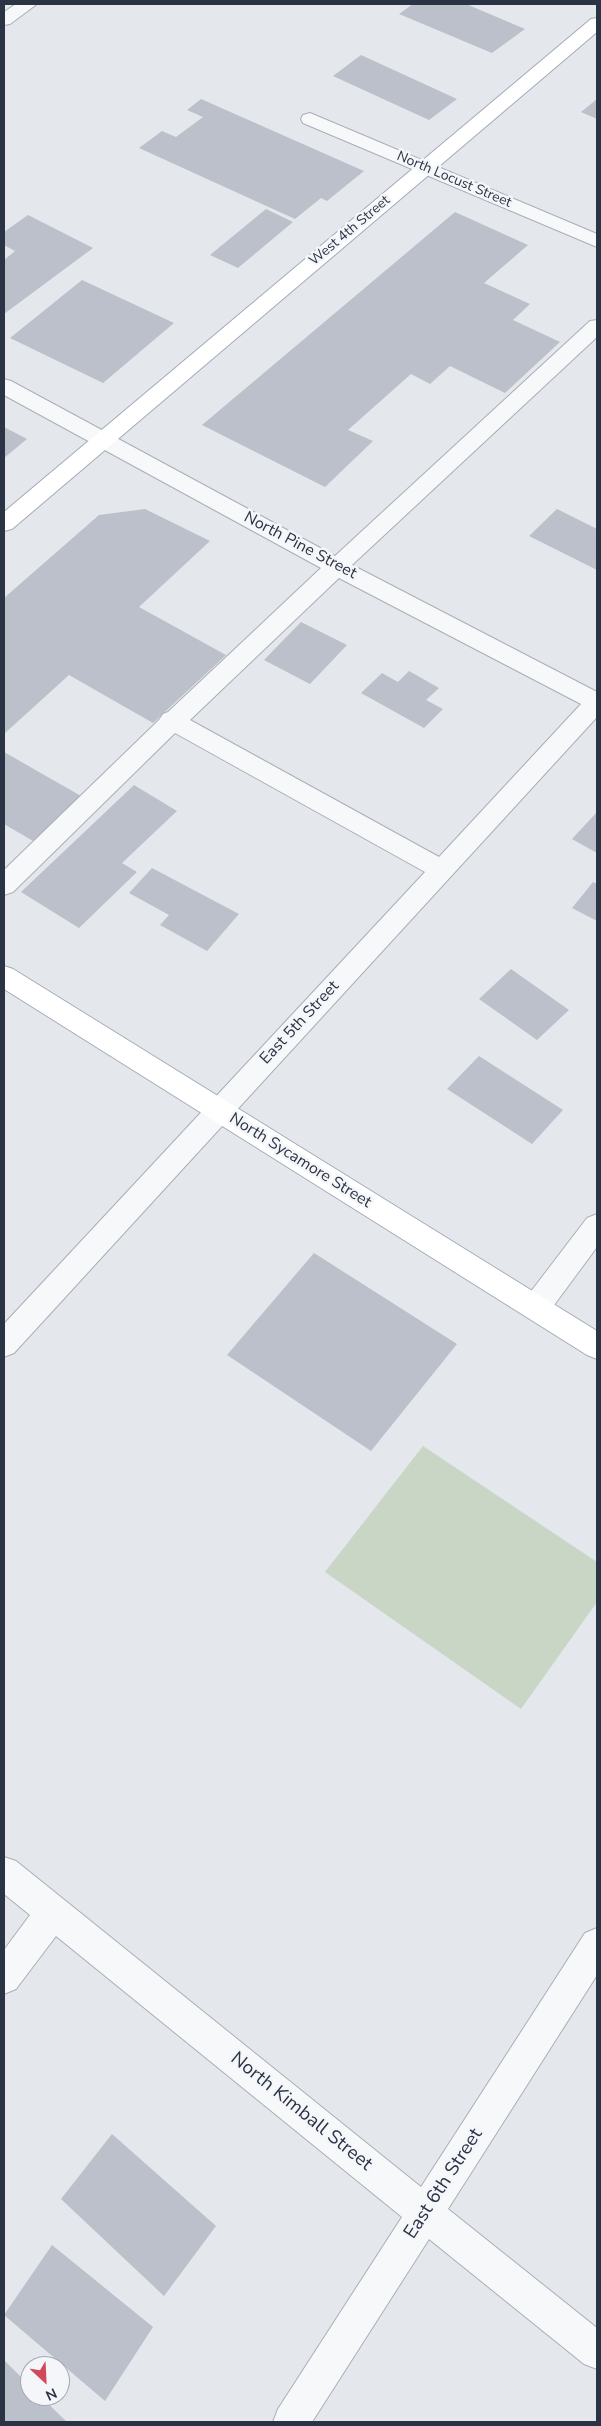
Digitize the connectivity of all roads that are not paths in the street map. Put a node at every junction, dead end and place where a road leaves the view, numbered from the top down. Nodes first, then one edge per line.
1 (28, 4) edge
2 (4, 20) edge
3 (597, 23) edge
4 (310, 119) dead end
5 (424, 168) junction
6 (597, 241) edge
7 (597, 326) edge
8 (4, 386) edge
9 (104, 440) junction
10 (4, 524) edge
11 (335, 566) junction
12 (597, 702) edge
13 (171, 720) junction
14 (442, 870) junction
15 (4, 885) edge
16 (4, 976) edge
17 (219, 1111) junction
18 (597, 1226) edge
19 (536, 1308) junction
20 (4, 1344) edge
21 (597, 1346) edge
22 (4, 1873) edge
23 (53, 1913) junction
24 (597, 1945) edge
25 (4, 1977) edge
26 (426, 2212) junction
27 (597, 2351) edge
28 (291, 2422) edge

1 - 2 street
3 - 5 main road, West 4th Street
4 - 5 street, North Locust Street
5 - 6 street, North Locust Street
5 - 9 main road, West 4th Street
7 - 11 street
8 - 9 street, North Pine Street
9 - 10 main road, West 4th Street
9 - 11 street, North Pine Street
11 - 12 street, North Pine Street
11 - 13 street
12 - 14 street, East 5th Street
13 - 14 street
13 - 15 street
14 - 17 street, East 5th Street
16 - 17 main road, North Sycamore Street
17 - 19 main road, North Sycamore Street
17 - 20 street, East 5th Street
18 - 19 street
19 - 21 main road, North Sycamore Street
22 - 23 street, North Kimball Street
23 - 25 street
23 - 26 street, North Kimball Street
24 - 26 street, East 6th Street
26 - 27 street, North Kimball Street
26 - 28 street, East 6th Street

